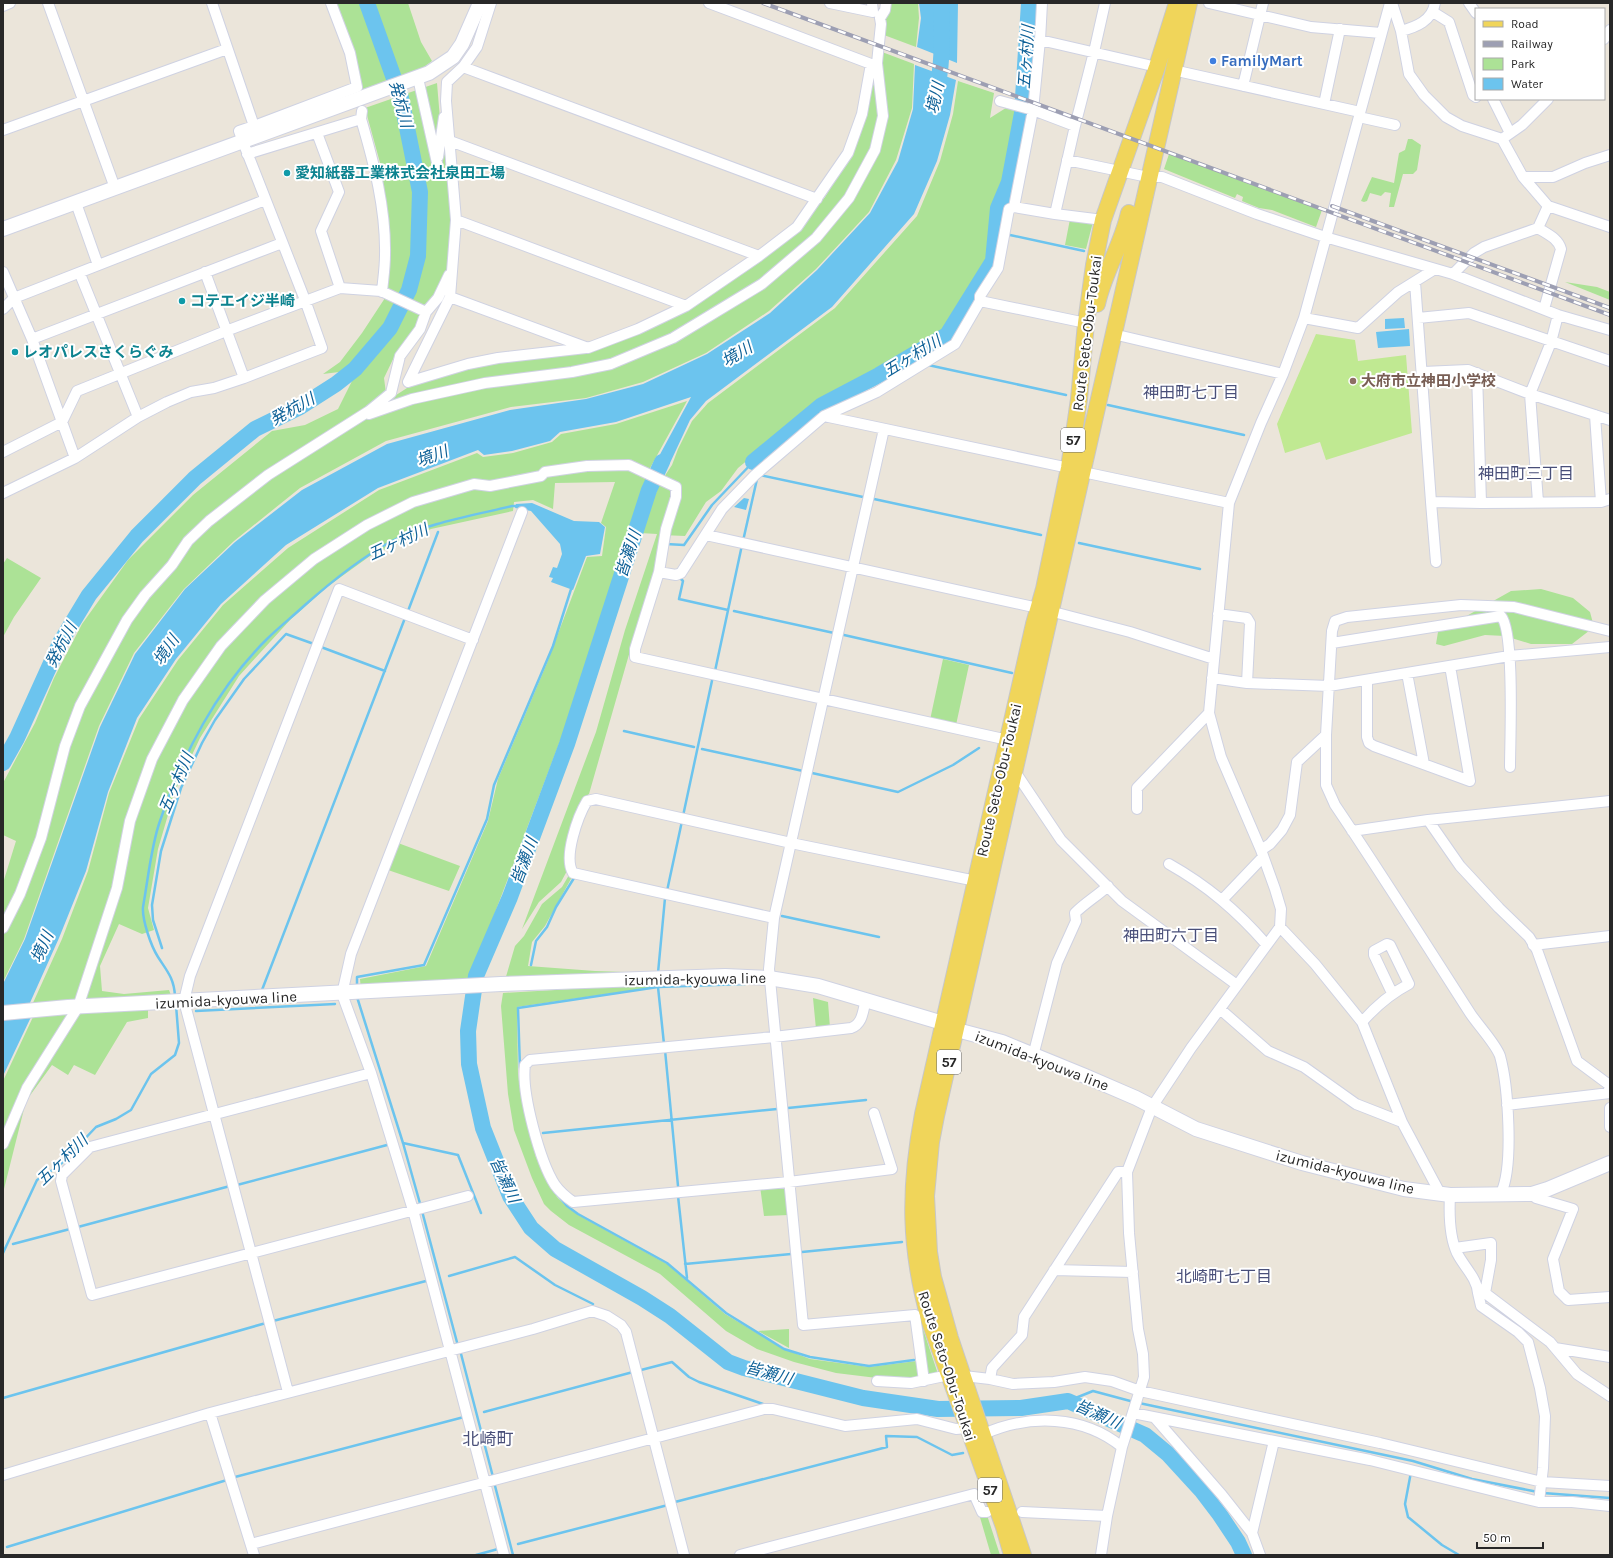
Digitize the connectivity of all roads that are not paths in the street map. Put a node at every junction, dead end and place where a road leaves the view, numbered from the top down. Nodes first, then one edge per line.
1 (10, 3) edge
2 (48, 3) edge
3 (212, 3) edge
4 (331, 3) edge
5 (480, 3) edge
6 (491, 3) edge
7 (709, 3) edge
8 (830, 3) edge
9 (886, 3) edge
10 (1042, 3) edge
11 (1105, 3) edge
12 (1177, 3) edge
13 (1189, 3) edge
14 (1209, 3) edge
15 (1263, 3) edge
16 (1391, 3) edge
17 (3, 6) edge
18 (1434, 8) edge
19 (875, 11) edge
20 (1260, 15) junction
21 (1340, 30) junction
22 (1401, 31) junction
23 (1381, 33) junction
24 (1040, 40) junction
25 (227, 49) junction
26 (1094, 52) junction
27 (874, 64) junction
28 (463, 67) junction
29 (1157, 67) junction
30 (1174, 70) junction
31 (416, 78) junction
32 (1243, 86) junction
33 (1475, 96) edge
34 (1493, 100) edge
35 (1547, 100) edge
36 (83, 101) junction
37 (446, 101) junction
38 (1000, 101) dead end
39 (1324, 104) junction
40 (1032, 110) junction
41 (1359, 114) junction
42 (1395, 125) dead end
43 (254, 126) junction
44 (1075, 126) junction
45 (3, 130) edge
46 (317, 133) junction
47 (1506, 136) junction
48 (450, 141) junction
49 (245, 148) junction
50 (1610, 155) edge
51 (1067, 160) junction
52 (1120, 171) junction
53 (1148, 177) junction
54 (1523, 177) junction
55 (115, 188) junction
56 (817, 199) junction
57 (265, 200) junction
58 (76, 203) junction
59 (1548, 206) junction
60 (1014, 207) junction
61 (1055, 214) junction
62 (456, 220) junction
63 (1103, 220) junction
64 (1610, 227) edge
65 (1538, 228) junction
66 (3, 229) edge
67 (1325, 237) junction
68 (282, 243) junction
69 (759, 256) junction
70 (98, 265) junction
71 (453, 268) junction
72 (1436, 269) junction
73 (3, 272) edge
74 (205, 272) junction
75 (80, 274) junction
76 (1453, 274) junction
77 (1415, 282) junction
78 (340, 288) junction
79 (382, 292) junction
80 (450, 297) junction
81 (14, 298) junction
82 (305, 300) junction
83 (980, 301) junction
84 (686, 306) junction
85 (3, 309) edge
86 (1544, 309) junction
87 (426, 312) junction
88 (96, 315) junction
89 (1558, 315) junction
90 (1304, 318) junction
91 (1418, 318) junction
92 (1086, 323) junction
93 (1610, 330) edge
94 (226, 331) junction
95 (1113, 334) junction
96 (32, 339) junction
97 (1551, 342) junction
98 (588, 348) junction
99 (1610, 361) edge
100 (1082, 366) junction
101 (1422, 372) junction
102 (1477, 372) junction
103 (120, 374) junction
104 (1283, 374) junction
105 (244, 378) junction
106 (408, 382) junction
107 (391, 392) junction
108 (1530, 394) junction
109 (1595, 415) junction
110 (824, 416) junction
111 (138, 417) junction
112 (358, 418) junction
113 (1610, 420) edge
114 (62, 422) junction
115 (884, 429) junction
116 (3, 452) edge
117 (75, 458) junction
118 (1076, 470) junction
119 (3, 493) edge
120 (1605, 500) edge
121 (1431, 502) junction
122 (1538, 502) junction
123 (1229, 503) junction
124 (1481, 503) junction
125 (522, 512) dead end
126 (706, 535) junction
127 (1436, 562) dead end
128 (853, 568) junction
129 (659, 572) junction
130 (1044, 610) junction
131 (1218, 614) junction
132 (1610, 631) edge
133 (473, 640) junction
134 (1332, 644) junction
135 (1610, 647) edge
136 (1510, 656) junction
137 (1214, 659) junction
138 (1450, 666) junction
139 (1407, 673) junction
140 (1212, 678) junction
141 (1366, 680) junction
142 (1247, 683) junction
143 (1329, 686) junction
144 (824, 699) junction
145 (1209, 713) junction
146 (1326, 735) junction
147 (1008, 740) junction
148 (1424, 764) junction
149 (1510, 767) dead end
150 (1014, 770) junction
151 (1610, 801) edge
152 (1137, 809) dead end
153 (1428, 820) junction
154 (1352, 831) junction
155 (791, 843) junction
156 (1262, 854) junction
157 (1169, 864) dead end
158 (976, 881) junction
159 (1108, 886) junction
160 (1222, 900) junction
161 (774, 918) junction
162 (1280, 927) junction
163 (3, 928) edge
164 (1610, 936) edge
165 (1266, 944) junction
166 (1534, 945) junction
167 (769, 978) junction
168 (1237, 985) junction
169 (1392, 993) junction
170 (344, 994) junction
171 (866, 999) junction
172 (183, 1002) junction
173 (73, 1007) junction
174 (1220, 1009) junction
175 (3, 1013) edge
176 (1362, 1022) junction
177 (950, 1027) junction
178 (774, 1037) junction
179 (1033, 1056) junction
180 (371, 1073) junction
181 (1610, 1092) edge
182 (1507, 1105) junction
183 (1152, 1107) junction
184 (1610, 1108) edge
185 (874, 1113) dead end
186 (215, 1114) junction
187 (1402, 1122) junction
188 (1610, 1126) edge
189 (3, 1144) edge
190 (1610, 1163) edge
191 (1127, 1172) junction
192 (789, 1182) junction
193 (1501, 1193) junction
194 (1532, 1194) junction
195 (1446, 1195) junction
196 (468, 1196) dead end
197 (415, 1210) junction
198 (1455, 1248) junction
199 (251, 1254) junction
200 (1054, 1270) junction
201 (1133, 1272) junction
202 (1482, 1293) junction
203 (1610, 1297) edge
204 (1556, 1348) junction
205 (452, 1350) junction
206 (1610, 1357) edge
207 (957, 1378) junction
208 (990, 1379) junction
209 (877, 1381) dead end
210 (924, 1382) junction
211 (288, 1392) junction
212 (1139, 1393) junction
213 (1610, 1396) edge
214 (210, 1413) junction
215 (1133, 1413) junction
216 (1155, 1418) junction
217 (974, 1428) junction
218 (654, 1437) junction
219 (1274, 1441) junction
220 (1123, 1443) junction
221 (3, 1475) edge
222 (486, 1482) junction
223 (1542, 1482) junction
224 (1610, 1486) edge
225 (1540, 1499) junction
226 (1610, 1506) edge
227 (986, 1512) dead end
228 (1022, 1512) dead end
229 (1106, 1516) junction
230 (1252, 1533) junction
231 (251, 1544) junction
232 (254, 1555) edge
233 (504, 1555) edge
234 (684, 1555) edge
235 (740, 1555) edge
236 (1012, 1555) edge
237 (1023, 1555) edge
238 (1101, 1555) edge
239 (1260, 1555) edge

1 - 17 street
2 - 36 street
3 - 25 street
4 - 43 street
5 - 31 main road
6 - 28 street
7 - 27 street
8 - 19 street
9 - 19 street
10 - 24 street
11 - 26 street
12 - 29 main road, Route Seto-Obu-Toukai / 57
13 - 30 main road, Route Seto-Obu-Toukai / 57
14 - 20 street
15 - 20 street
16 - 22 street
16 - 23 street
18 - 22 street
18 - 33 street
19 - 27 street
20 - 21 street
20 - 32 street
21 - 23 street
21 - 39 street
22 - 47 street
23 - 41 street
24 - 26 street
24 - 40 street
25 - 36 street
25 - 43 street
26 - 29 street
26 - 44 street
27 - 56 street
27 - 112 street
28 - 37 street
28 - 56 street
29 - 52 main road, Route Seto-Obu-Toukai / 57
30 - 32 street
30 - 53 main road, Route Seto-Obu-Toukai / 57
31 - 37 street
31 - 49 main road
32 - 39 street
34 - 47 street
35 - 47 street
36 - 45 street
36 - 55 street
37 - 48 street
38 - 40 street
39 - 41 street
40 - 44 street
40 - 60 street
41 - 42 street
41 - 67 street
43 - 49 street
44 - 51 street
46 - 49 street
46 - 78 street
46 - 79 street
47 - 54 street
48 - 62 street
48 - 69 street
49 - 55 main road
49 - 57 street
50 - 54 street
51 - 52 street
51 - 61 street
52 - 53 street
52 - 63 main road, Route Seto-Obu-Toukai / 57
53 - 67 street
53 - 95 main road, Route Seto-Obu-Toukai / 57
53 - 100 main road, 57
54 - 59 street
55 - 58 main road
56 - 69 street
57 - 68 street
57 - 70 street
58 - 66 main road
58 - 70 street
59 - 64 street
59 - 65 street
60 - 61 street
60 - 83 street
61 - 63 street
62 - 71 street
62 - 84 street
63 - 92 main road, Route Seto-Obu-Toukai / 57
65 - 76 street
65 - 86 street
67 - 72 street
67 - 90 street
68 - 74 street
68 - 82 street
69 - 84 street
70 - 75 street
71 - 80 street
71 - 87 street
72 - 76 street
72 - 77 street
73 - 81 street
74 - 88 street
74 - 94 street
75 - 81 street
75 - 88 street
76 - 86 street
77 - 90 street
77 - 91 street
78 - 79 street
78 - 82 street
79 - 87 street
80 - 98 street
80 - 106 street
81 - 85 street
81 - 96 street
82 - 94 street
82 - 105 street
83 - 92 street
83 - 110 street
84 - 98 street
86 - 89 street
87 - 107 street
88 - 96 street
88 - 103 street
89 - 93 street
89 - 97 street
90 - 104 street
91 - 97 street
91 - 101 street
92 - 100 main road, Route Seto-Obu-Toukai / 57
94 - 103 street
94 - 105 street
95 - 104 street
95 - 118 main road, Route Seto-Obu-Toukai / 57
96 - 114 street
97 - 99 street
97 - 108 street
98 - 106 street
100 - 118 main road, Route Seto-Obu-Toukai / 57
101 - 102 street
101 - 121 street
102 - 108 street
102 - 124 street
103 - 111 street
103 - 114 street
104 - 123 street
105 - 111 street
106 - 107 street
107 - 112 street
108 - 109 street
108 - 122 street
109 - 113 street
109 - 120 street
110 - 115 street
110 - 126 street
111 - 117 street
112 - 163 street
114 - 116 street
114 - 117 street
115 - 118 street
115 - 128 street
117 - 119 street
118 - 123 street
118 - 130 main road, Route Seto-Obu-Toukai / 57
120 - 122 street
121 - 124 street
121 - 127 street
122 - 124 street
123 - 131 street
125 - 133 street
126 - 128 street
126 - 129 street
128 - 130 street
128 - 144 street
129 - 144 street
129 - 173 street
130 - 137 street
130 - 147 main road, Route Seto-Obu-Toukai / 57
130 - 150 main road, Route Seto-Obu-Toukai / 57
131 - 137 street
131 - 142 street
132 - 134 street
133 - 170 street
133 - 172 street
134 - 136 street
134 - 143 street
135 - 136 street
136 - 138 street
136 - 149 street
137 - 140 street
138 - 139 street
138 - 148 street
139 - 141 street
139 - 148 street
140 - 142 street
140 - 145 street
141 - 143 street
141 - 148 street
142 - 143 street
143 - 146 street
144 - 147 street
144 - 155 street
145 - 152 street
145 - 156 street
146 - 154 street
146 - 156 street
147 - 158 main road, Route Seto-Obu-Toukai / 57
150 - 159 street
150 - 177 main road, Route Seto-Obu-Toukai / 57
151 - 153 street
153 - 154 street
153 - 166 street
154 - 182 street
155 - 158 street
155 - 161 street
155 - 161 street
156 - 160 street
156 - 162 street
157 - 160 street
158 - 177 main road, Route Seto-Obu-Toukai / 57
159 - 168 street
159 - 179 street
160 - 165 street
161 - 167 street
162 - 165 street
162 - 176 street
164 - 166 street
165 - 168 street
166 - 181 street
167 - 170 main road, izumida-kyouwa line
167 - 171 main road, izumida-kyouwa line
167 - 178 street
168 - 174 street
169 - 169 street
169 - 176 street
170 - 172 main road, izumida-kyouwa line
170 - 180 street
171 - 177 main road, izumida-kyouwa line
171 - 178 street
172 - 173 main road, izumida-kyouwa line
172 - 186 street
173 - 175 main road, izumida-kyouwa line
173 - 189 street
174 - 183 street
174 - 187 street
176 - 187 street
177 - 179 main road, izumida-kyouwa line
177 - 207 main road, Route Seto-Obu-Toukai / 57
178 - 192 street
178 - 192 street
179 - 183 main road, izumida-kyouwa line
180 - 186 street
180 - 197 street
181 - 182 street
182 - 193 street
183 - 191 street
183 - 195 main road, izumida-kyouwa line
184 - 188 street
185 - 192 street
186 - 199 street
186 - 199 street
187 - 195 street
190 - 194 main road, izumida-kyouwa line
191 - 200 street
191 - 201 street
192 - 210 street
193 - 194 main road, izumida-kyouwa line
193 - 195 main road, izumida-kyouwa line
194 - 203 street
195 - 198 street
196 - 197 street
197 - 199 street
197 - 205 street
198 - 202 street
198 - 202 street
199 - 211 street
200 - 201 street
200 - 208 street
201 - 212 street
202 - 204 street
202 - 223 street
204 - 206 street
204 - 213 street
205 - 211 street
205 - 218 street
205 - 222 street
207 - 208 street
207 - 210 street
207 - 217 main road, Route Seto-Obu-Toukai / 57
208 - 212 street
209 - 210 street
211 - 214 street
212 - 215 street
212 - 223 street
214 - 221 street
214 - 231 street
215 - 216 street
215 - 220 street
216 - 219 street
216 - 230 street
217 - 218 street
217 - 220 street
217 - 236 main road, Route Seto-Obu-Toukai / 57
217 - 237 main road, Route Seto-Obu-Toukai / 57
218 - 222 street
218 - 234 street
219 - 225 street
219 - 230 street
220 - 229 street
222 - 231 street
222 - 233 street
223 - 224 street
223 - 225 street
225 - 226 street
227 - 235 street
228 - 229 street
229 - 238 street
230 - 239 street
231 - 232 street

